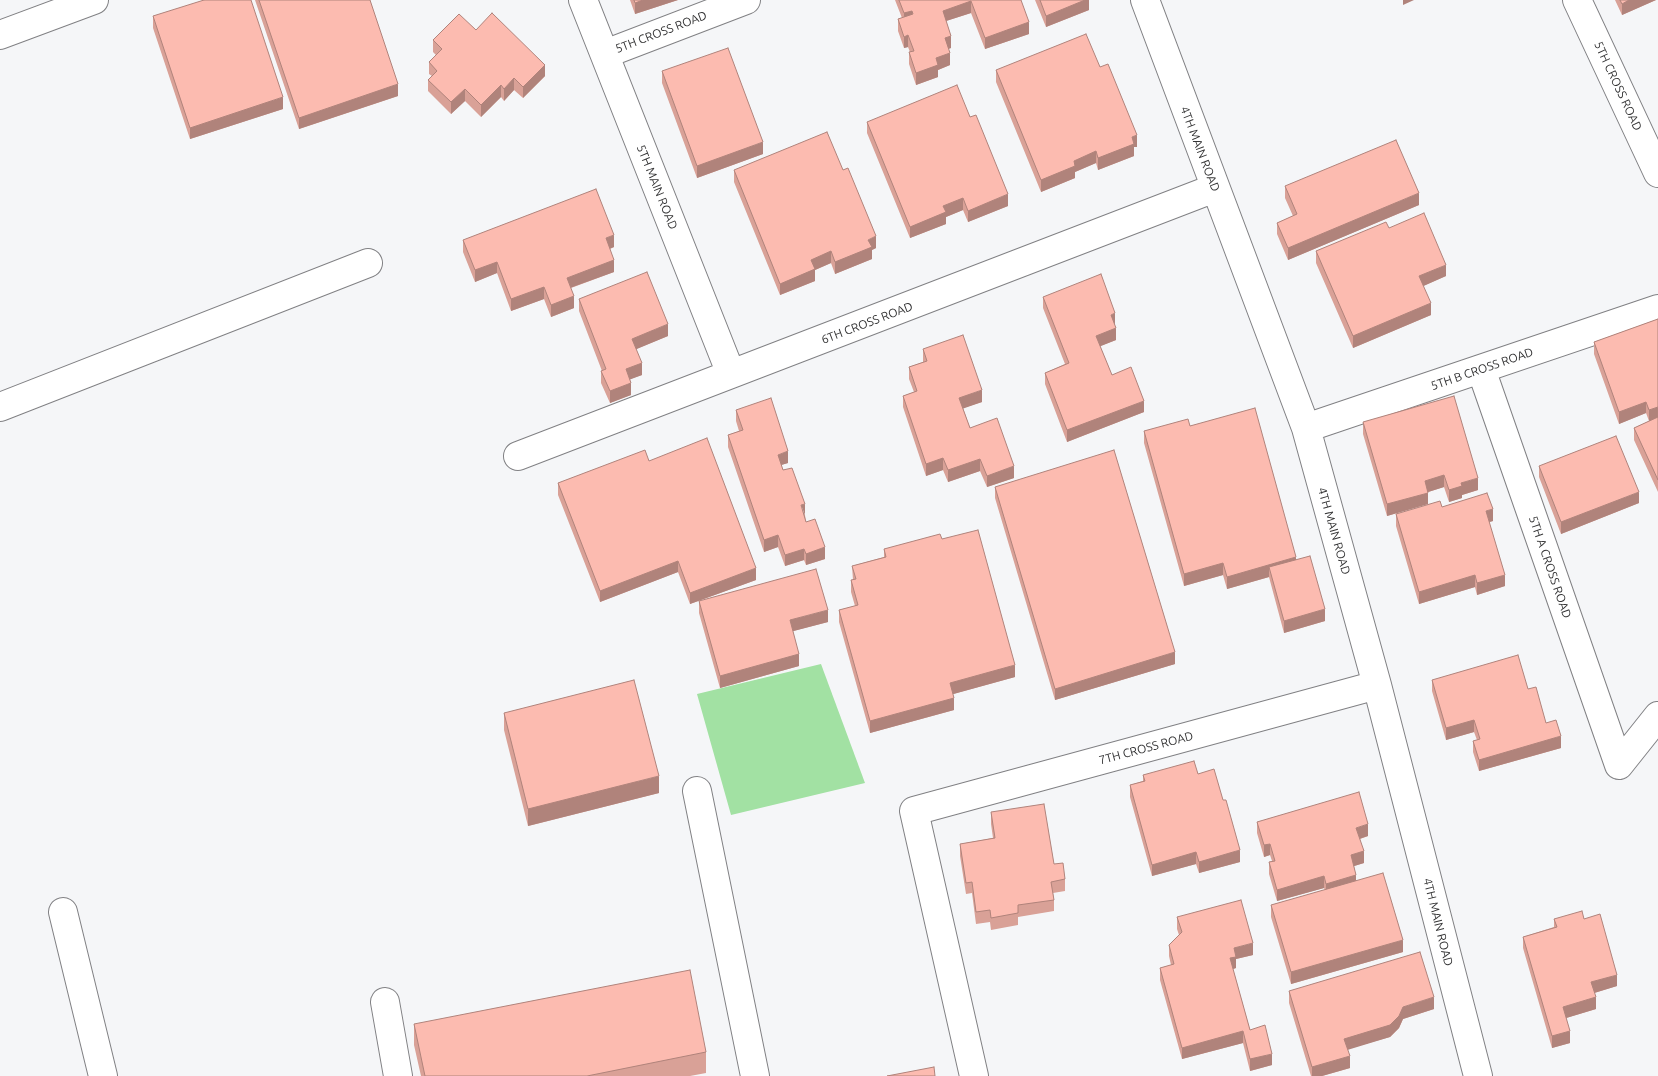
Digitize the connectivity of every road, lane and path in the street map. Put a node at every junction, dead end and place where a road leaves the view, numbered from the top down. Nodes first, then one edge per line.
1 (94, 0) edge
2 (583, 0) edge
3 (746, 0) edge
4 (1144, 0) edge
5 (1577, 0) edge
6 (0, 35) edge
7 (605, 54) junction
8 (1658, 173) edge
9 (1215, 188) junction
10 (368, 263) dead end
11 (1658, 309) edge
12 (1481, 369) junction
13 (732, 374) junction
14 (0, 407) edge
15 (1306, 428) junction
16 (518, 456) dead end
17 (1377, 684) junction
18 (1658, 716) edge
19 (697, 791) dead end
20 (63, 912) dead end
21 (385, 1002) dead end
22 (103, 1076) edge
23 (398, 1076) edge
24 (755, 1076) edge
25 (974, 1076) edge
26 (1478, 1076) edge

1 - 6 street
2 - 7 street, 5TH MAIN ROAD
3 - 7 street, 5TH CROSS ROAD
4 - 9 street, 4TH MAIN ROAD
5 - 8 street, 5TH CROSS ROAD
7 - 13 street, 5TH MAIN ROAD
9 - 13 street, 6TH CROSS ROAD
9 - 15 street, 4TH MAIN ROAD
10 - 14 street
11 - 12 street, 5TH B CROSS ROAD
12 - 15 street, 5TH B CROSS ROAD
12 - 18 street, 5TH A CROSS ROAD
13 - 16 street, 6TH CROSS ROAD
15 - 17 street, 4TH MAIN ROAD
17 - 25 street, 7TH CROSS ROAD
17 - 26 street, 4TH MAIN ROAD
19 - 24 street
20 - 22 street
21 - 23 street

